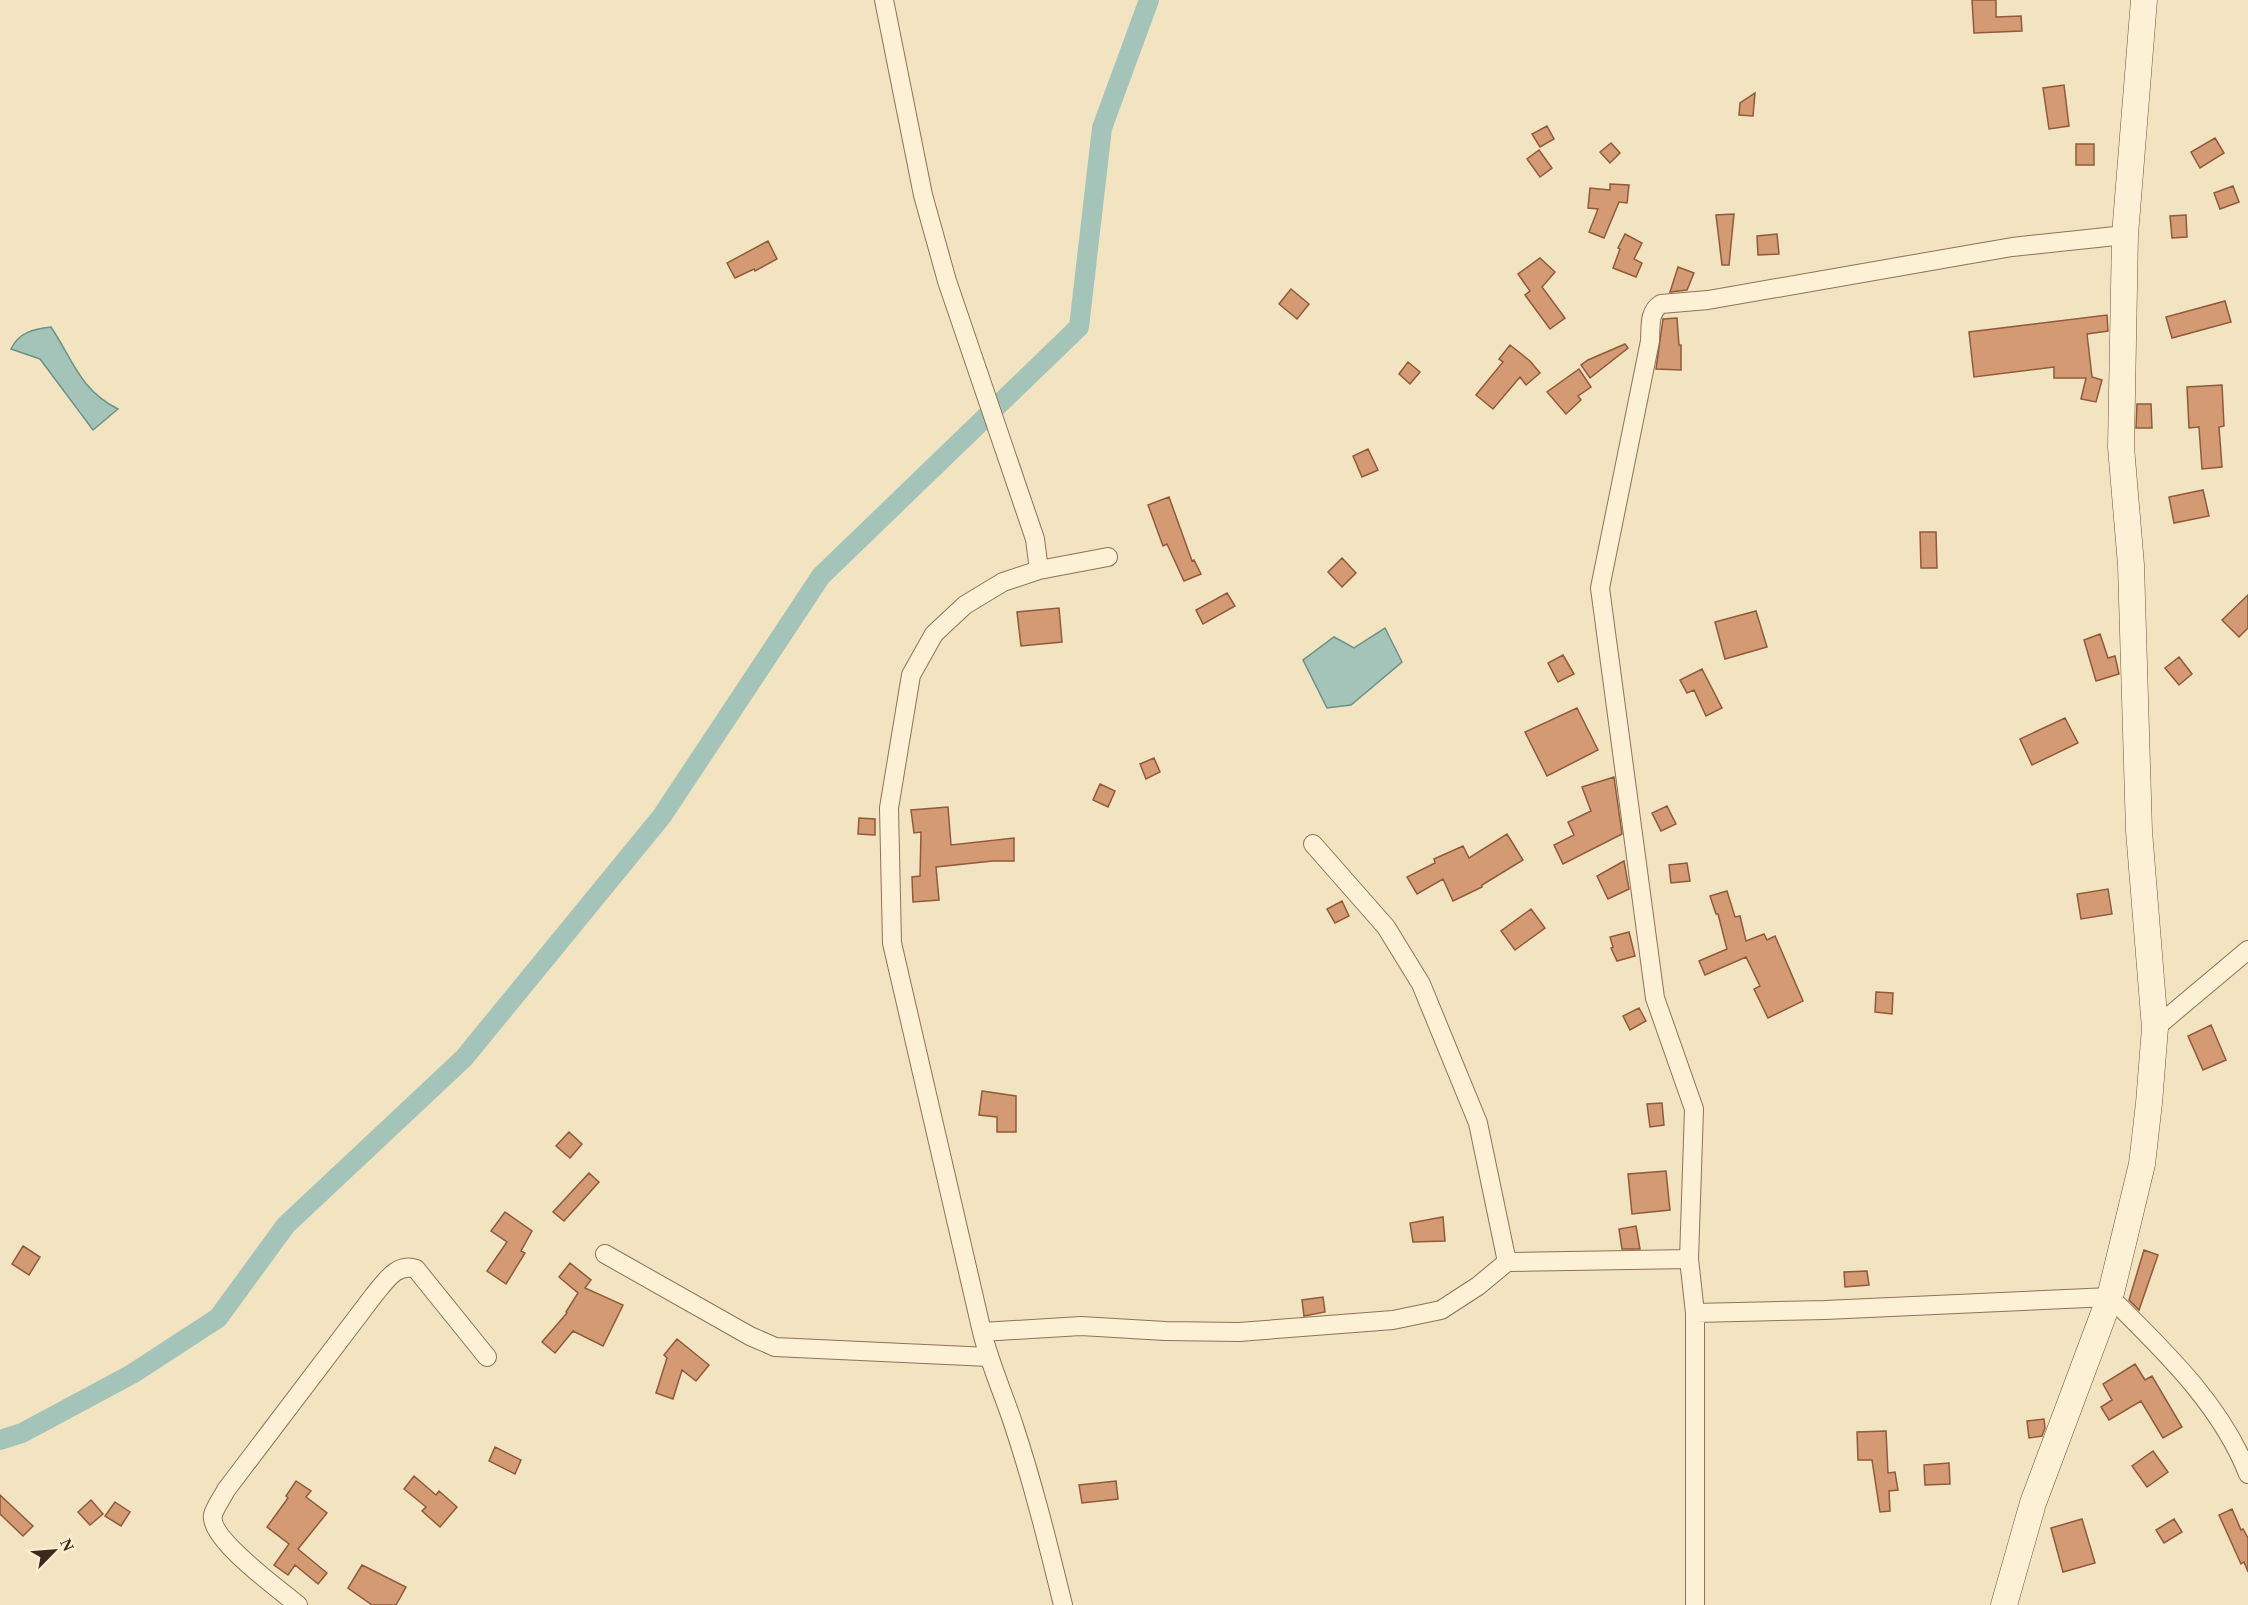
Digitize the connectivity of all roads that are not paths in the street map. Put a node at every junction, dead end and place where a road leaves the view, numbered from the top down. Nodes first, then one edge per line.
1 (884, 0) edge
2 (2144, 0) edge
3 (2125, 235) junction
4 (1108, 557) dead end
5 (1039, 570) junction
6 (1313, 843) dead end
7 (2248, 950) edge
8 (2155, 1028) junction
9 (605, 1254) dead end
10 (1689, 1259) junction
11 (1507, 1262) junction
12 (2110, 1297) junction
13 (1695, 1313) junction
14 (982, 1332) junction
15 (487, 1357) dead end
16 (988, 1357) junction
17 (2248, 1474) edge
18 (298, 1605) edge
19 (1063, 1605) edge
20 (1695, 1605) edge
21 (2004, 1605) edge

1 - 5 street
2 - 3 main road
3 - 8 main road
3 - 10 street
4 - 5 street
5 - 14 street
6 - 11 street
7 - 8 street
8 - 12 main road
9 - 16 street
10 - 11 street
10 - 13 street
11 - 14 street
12 - 13 street
12 - 17 street
12 - 21 main road
13 - 20 street
14 - 16 street
15 - 18 street
16 - 19 street

